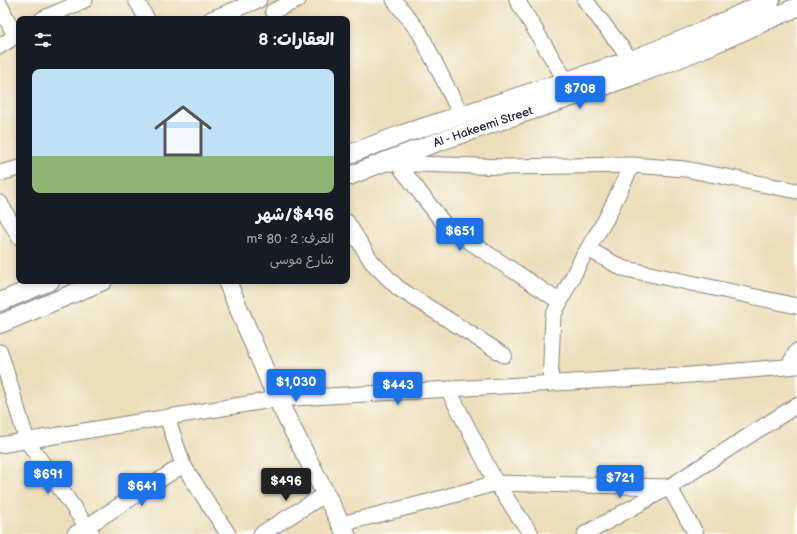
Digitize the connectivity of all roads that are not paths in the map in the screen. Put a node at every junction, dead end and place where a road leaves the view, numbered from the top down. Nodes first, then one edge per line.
1 (85, 0) edge
2 (136, 0) edge
3 (259, 0) edge
4 (298, 0) edge
5 (394, 0) edge
6 (517, 0) edge
7 (585, 0) edge
8 (771, 0) edge
9 (0, 5) edge
10 (797, 7) edge
11 (271, 10) edge
12 (49, 16) edge
13 (145, 16) edge
14 (219, 16) edge
15 (16, 33) edge
16 (16, 36) edge
17 (0, 46) edge
18 (631, 60) junction
19 (566, 81) junction
20 (461, 115) junction
21 (350, 154) edge
22 (390, 163) junction
23 (632, 165) junction
24 (16, 169) edge
25 (0, 173) edge
26 (350, 176) edge
27 (797, 191) edge
28 (0, 203) edge
29 (350, 227) edge
30 (16, 232) edge
31 (588, 249) junction
32 (41, 284) edge
33 (96, 284) edge
34 (228, 284) edge
35 (0, 302) edge
36 (560, 302) junction
37 (797, 306) edge
38 (0, 324) edge
39 (797, 351) edge
40 (0, 352) edge
41 (504, 355) dead end
42 (793, 366) edge
43 (550, 384) junction
44 (448, 389) junction
45 (277, 399) junction
46 (797, 405) edge
47 (166, 417) junction
48 (27, 442) junction
49 (0, 445) edge
50 (182, 465) junction
51 (496, 483) junction
52 (669, 486) junction
53 (326, 494) junction
54 (344, 529) edge
55 (85, 532) edge
56 (228, 534) edge
57 (261, 534) edge
58 (531, 534) edge
59 (586, 534) edge
60 (696, 534) edge

1 - 12 street
2 - 13 street
3 - 14 street
4 - 11 street
5 - 20 street
6 - 19 street
7 - 18 street
8 - 18 street, Al - Hakeemi Street
9 - 15 street
10 - 22 street, Al - Hakeemi Street
16 - 17 street
18 - 19 street, Al - Hakeemi Street
19 - 20 street, Al - Hakeemi Street
20 - 21 street, Al - Hakeemi Street
22 - 23 street
22 - 26 street, Al - Hakeemi Street
22 - 36 street
23 - 27 street
23 - 31 street
24 - 25 street
28 - 30 street
29 - 41 street
31 - 36 street
31 - 37 street
32 - 35 street
33 - 38 street
34 - 45 street
36 - 43 street
39 - 42 street
40 - 48 street
42 - 43 street
43 - 44 street
44 - 45 street
44 - 51 street
45 - 47 street
45 - 53 street
46 - 52 street
47 - 48 street
47 - 50 street
48 - 49 street
48 - 55 street
50 - 55 street
50 - 56 street
51 - 52 street
51 - 54 street
51 - 58 street
52 - 59 street
52 - 60 street
53 - 54 street
53 - 57 street

